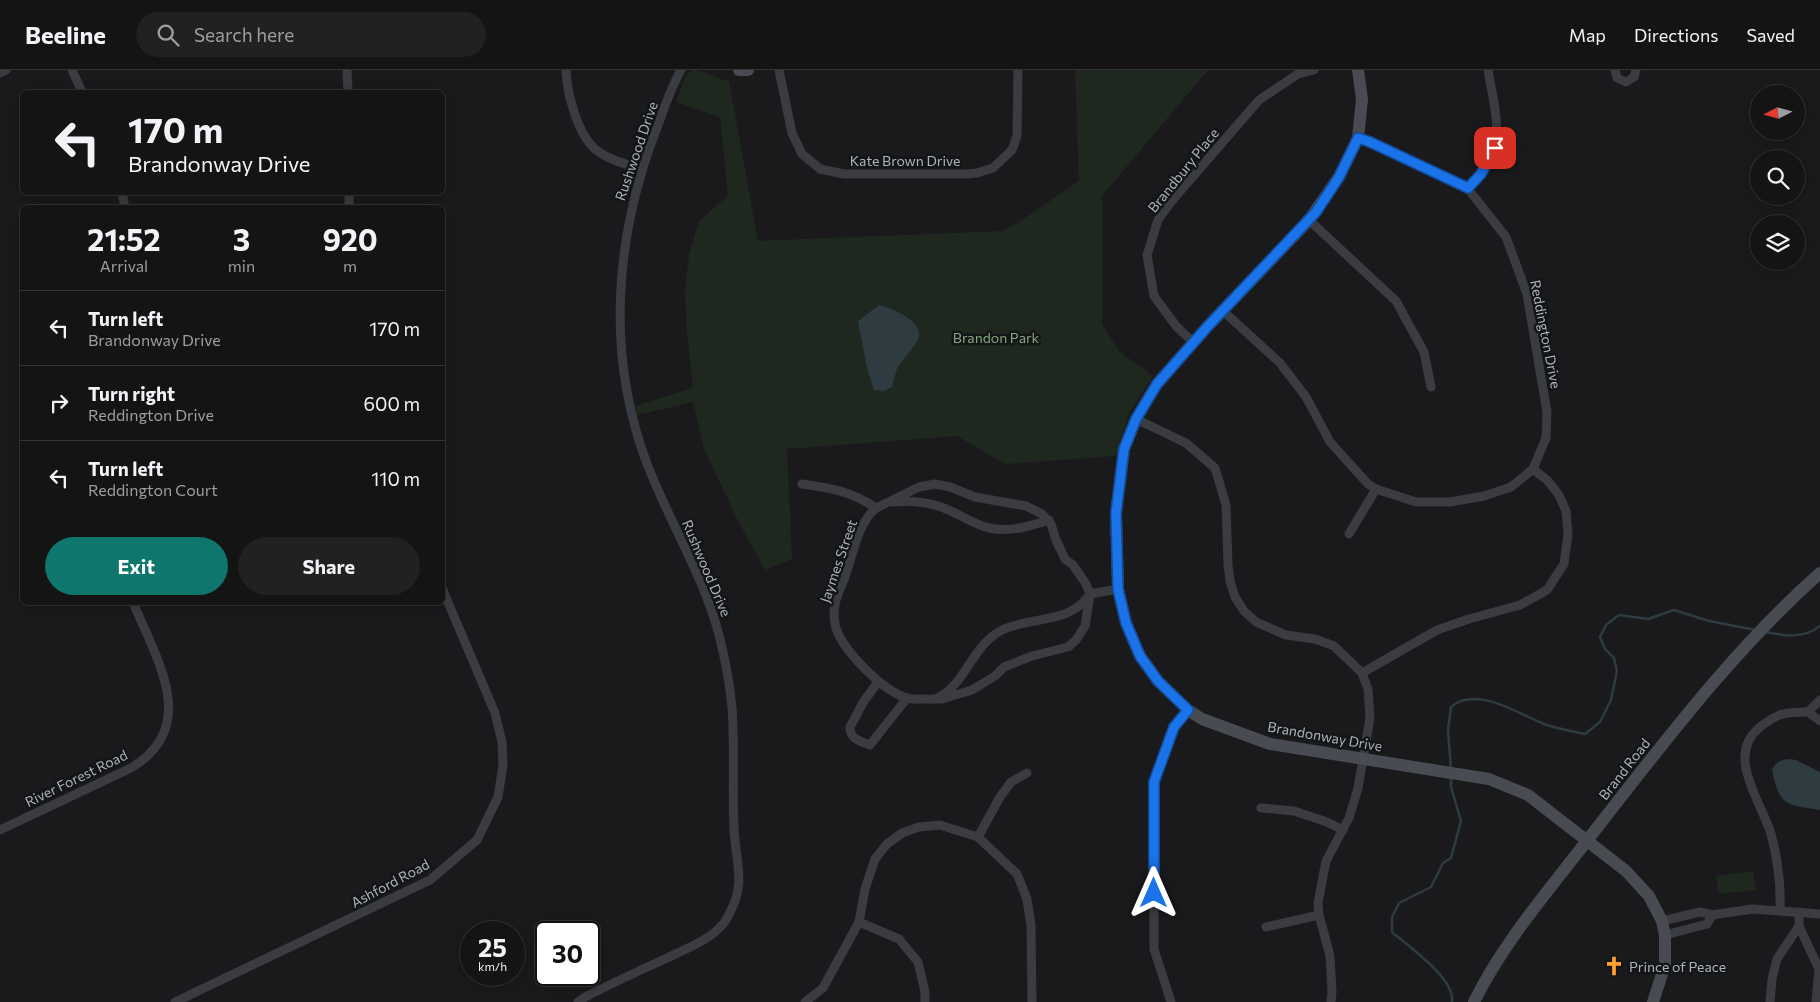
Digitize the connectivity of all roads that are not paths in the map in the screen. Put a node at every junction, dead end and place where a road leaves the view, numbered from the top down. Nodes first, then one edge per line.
1 (6, 70) edge
2 (72, 70) edge
3 (348, 70) edge
4 (566, 70) edge
5 (681, 70) edge
6 (739, 70) edge
7 (748, 70) edge
8 (779, 70) edge
9 (1018, 70) edge
10 (1314, 70) edge
11 (1358, 70) edge
12 (1488, 70) edge
13 (1615, 70) edge
14 (1636, 70) edge
15 (1640, 70) edge
16 (0, 73) edge
17 (81, 90) edge
18 (348, 90) edge
19 (1358, 138) junction
20 (642, 169) junction
21 (1468, 188) junction
22 (1309, 220) junction
23 (1223, 311) junction
24 (1194, 342) junction
25 (1431, 387) dead end
26 (1136, 419) junction
27 (1533, 469) junction
28 (802, 484) dead end
29 (1376, 489) junction
30 (888, 502) junction
31 (876, 508) junction
32 (1049, 520) junction
33 (1349, 534) dead end
34 (1820, 573) edge
35 (1118, 589) junction
36 (1090, 594) junction
37 (445, 595) edge
38 (134, 605) edge
39 (1362, 673) junction
40 (878, 682) junction
41 (907, 698) junction
42 (936, 699) junction
43 (1820, 700) edge
44 (1188, 710) junction
45 (1808, 712) junction
46 (1820, 720) edge
47 (1364, 759) junction
48 (1027, 773) dead end
49 (1261, 808) dead end
50 (0, 830) edge
51 (1343, 830) junction
52 (978, 837) junction
53 (1588, 841) junction
54 (1780, 910) junction
55 (1799, 912) junction
56 (1820, 914) edge
57 (1319, 915) junction
58 (1712, 915) junction
59 (1662, 921) junction
60 (859, 922) junction
61 (1799, 926) junction
62 (1266, 927) dead end
63 (1666, 935) junction
64 (175, 1002) edge
65 (578, 1002) edge
66 (805, 1002) edge
67 (925, 1002) edge
68 (1032, 1002) edge
69 (1171, 1002) edge
70 (1330, 1002) edge
71 (1474, 1002) edge
72 (1653, 1002) edge
73 (1770, 1002) edge
74 (1816, 1002) edge

1 - 16 street
2 - 17 street
3 - 18 street
4 - 20 street
5 - 20 street, Rushwood Drive
6 - 7 street
8 - 9 street, Kate Brown Drive
10 - 24 street, Brandbury Place
11 - 19 street, Brandonway Drive
12 - 21 street
13 - 14 street
14 - 15 street
19 - 21 street, Reddington Drive
19 - 22 street, Brandonway Drive
20 - 65 street, Rushwood Drive
21 - 27 street, Reddington Drive
22 - 23 street, Brandonway Drive
22 - 25 street
23 - 24 street, Brandonway Drive
23 - 29 street
24 - 26 street, Brandonway Drive
26 - 35 street, Brandonway Drive
26 - 39 street
27 - 29 street
27 - 39 street
28 - 31 street
29 - 33 street
30 - 31 street, Jaymes Street
30 - 32 street, Jaymes Street
30 - 32 street, Jaymes Street
31 - 40 street, Jaymes Street
32 - 36 street
34 - 53 street, Brand Road
35 - 36 street
35 - 44 street, Brandonway Drive
36 - 42 street
36 - 42 street
37 - 64 street, Ashford Road
38 - 50 street, River Forest Road
39 - 47 street
40 - 41 street, Jaymes Street
40 - 41 street
41 - 42 street
43 - 45 street
44 - 47 street, Brandonway Drive
44 - 69 street
45 - 46 street
45 - 54 street
47 - 51 street
47 - 53 street, Brandonway Drive
48 - 52 street
49 - 51 street
51 - 57 street
52 - 60 street
52 - 68 street
53 - 59 street, Brandonway Drive
53 - 71 street, Brand Road
54 - 55 street
54 - 58 street
55 - 56 street
55 - 61 street
57 - 62 street
57 - 70 street
58 - 59 street
58 - 63 street
59 - 63 street, Brandonway Drive
60 - 66 street
60 - 67 street
61 - 73 street
61 - 74 street
63 - 72 street, Brandonway Drive

